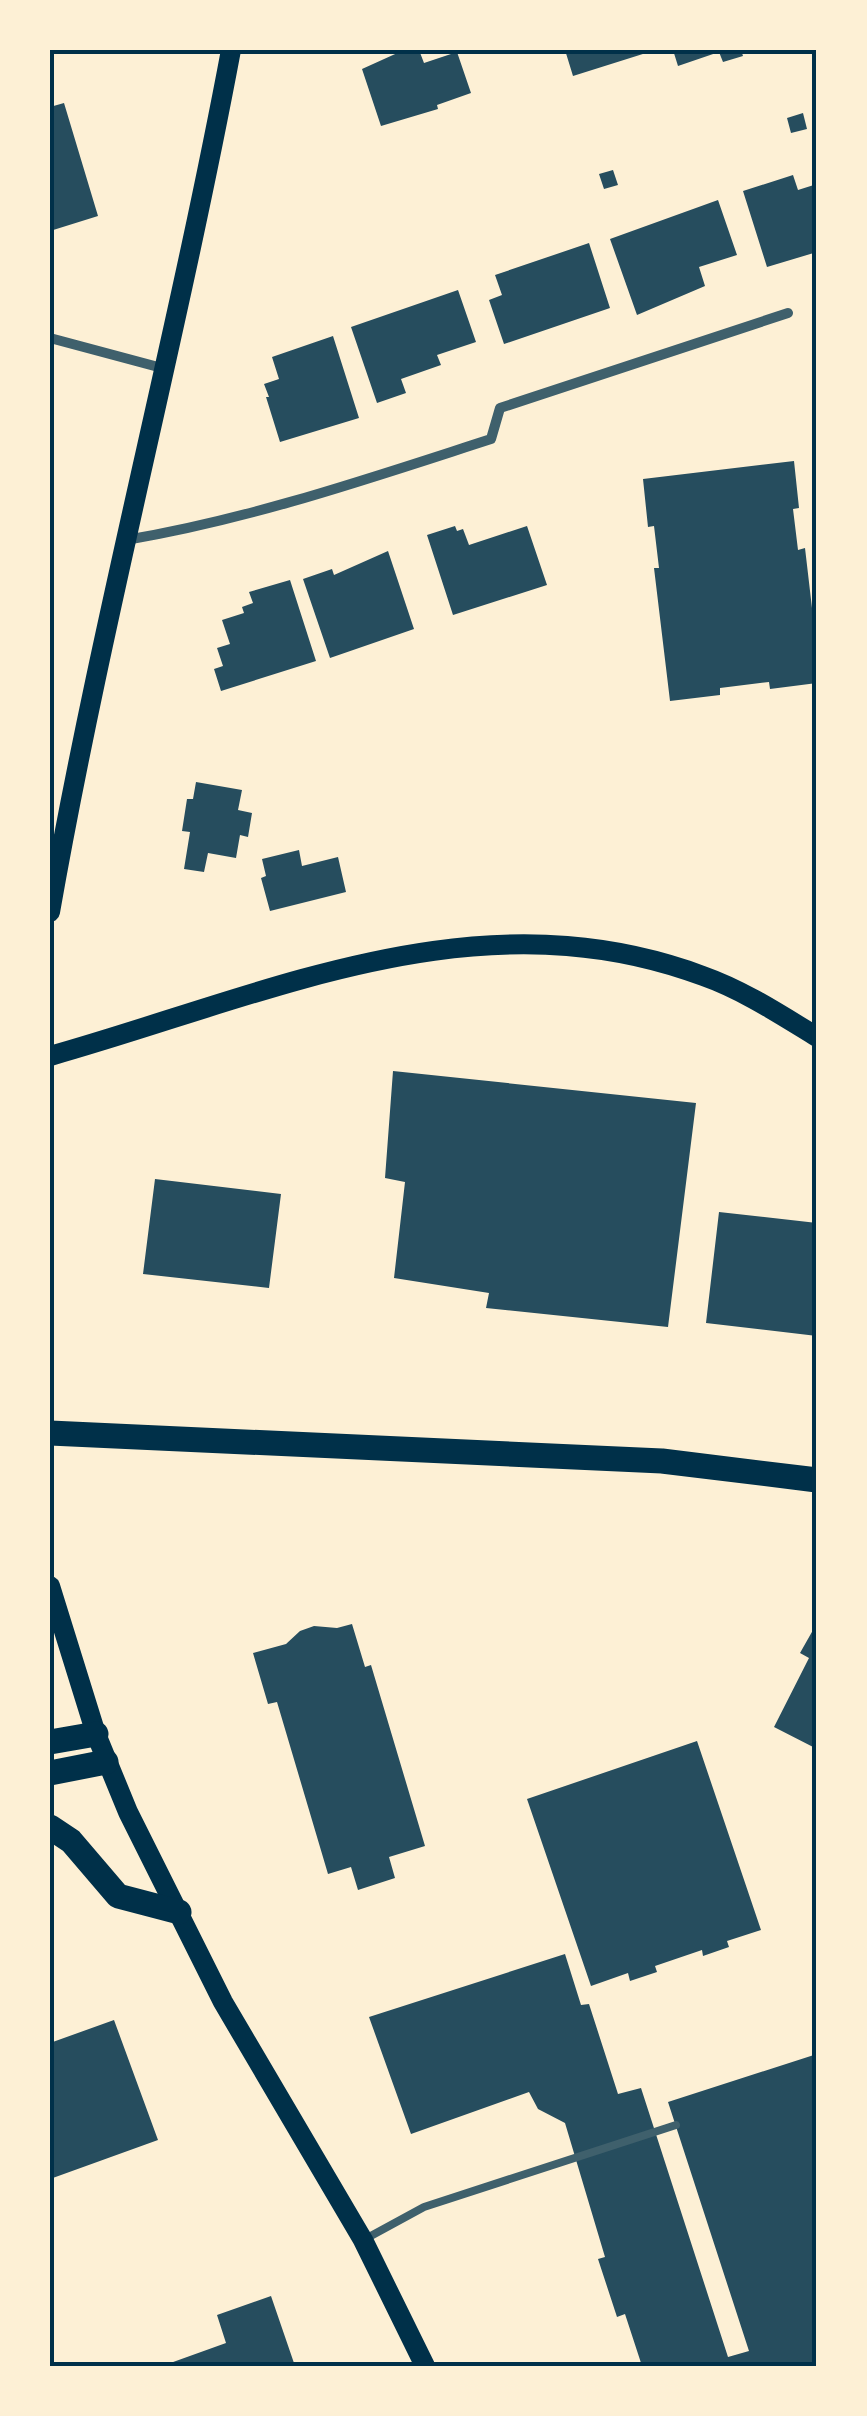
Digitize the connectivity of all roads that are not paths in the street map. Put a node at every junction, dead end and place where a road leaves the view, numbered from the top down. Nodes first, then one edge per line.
1 (230, 50) edge
2 (788, 313) dead end
3 (50, 338) edge
4 (162, 368) junction
5 (124, 540) junction
6 (50, 912) edge
7 (817, 1038) edge
8 (50, 1056) edge
9 (50, 1433) edge
10 (817, 1480) edge
11 (50, 1586) edge
12 (96, 1734) junction
13 (50, 1742) edge
14 (106, 1762) junction
15 (50, 1773) edge
16 (50, 1827) edge
17 (179, 1912) junction
18 (676, 2125) dead end
19 (363, 2240) junction
20 (426, 2366) edge

1 - 4 main road
2 - 5 street
3 - 4 street
4 - 5 main road
5 - 6 main road
7 - 8 main road
9 - 10 main road
11 - 12 main road
12 - 13 main road
12 - 14 main road
14 - 15 main road
14 - 17 main road
16 - 17 main road
17 - 19 main road
18 - 19 lane
19 - 20 main road

